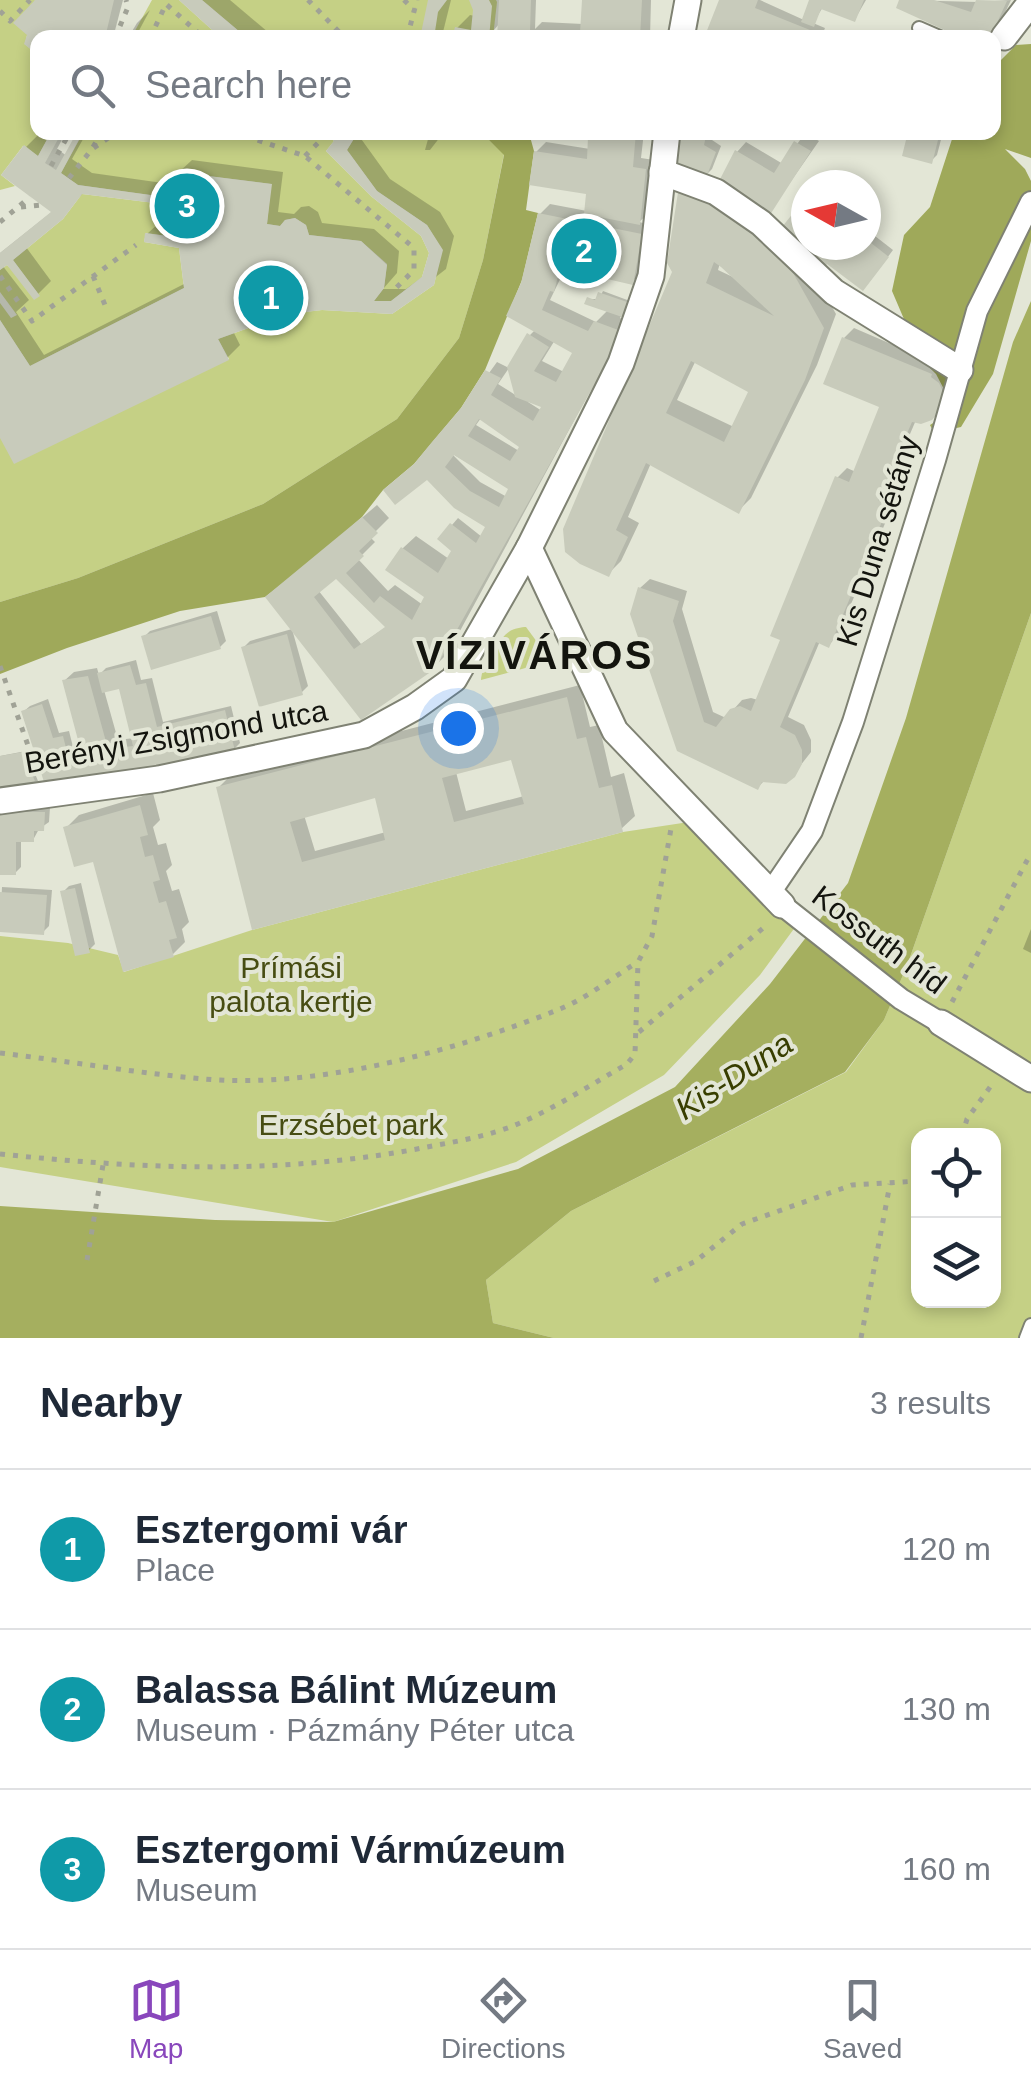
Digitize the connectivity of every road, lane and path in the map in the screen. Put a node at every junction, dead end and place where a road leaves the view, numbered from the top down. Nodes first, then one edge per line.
1 (30, 0) edge
2 (126, 0) edge
3 (308, 0) edge
4 (404, 0) edge
5 (416, 0) edge
6 (688, 0) edge
7 (1031, 2) edge
8 (414, 10) junction
9 (0, 11) edge
10 (919, 28) dead end
11 (118, 30) edge
12 (154, 30) edge
13 (195, 30) edge
14 (337, 30) edge
15 (409, 30) edge
16 (682, 30) edge
17 (924, 30) edge
18 (1001, 41) edge
19 (66, 140) edge
20 (97, 140) edge
21 (105, 140) edge
22 (257, 140) edge
23 (319, 140) edge
24 (666, 140) edge
25 (92, 149) junction
26 (305, 156) junction
27 (51, 166) dead end
28 (662, 172) junction
29 (69, 178) dead end
30 (30, 197) dead end
31 (1031, 202) edge
32 (42, 206) dead end
33 (18, 207) junction
34 (0, 222) edge
35 (136, 245) dead end
36 (0, 276) edge
37 (93, 276) junction
38 (394, 290) dead end
39 (106, 305) dead end
40 (960, 370) junction
41 (530, 548) junction
42 (0, 666) edge
43 (44, 795) junction
44 (676, 795) junction
45 (0, 801) edge
46 (1031, 853) edge
47 (776, 899) junction
48 (638, 962) junction
49 (941, 1022) junction
50 (638, 1032) junction
51 (0, 1053) edge
52 (1006, 1064) junction
53 (1031, 1079) edge
54 (964, 1128) edge
55 (0, 1154) edge
56 (103, 1165) junction
57 (911, 1182) edge
58 (890, 1183) junction
59 (87, 1260) dead end
60 (654, 1280) dead end
61 (1031, 1326) edge
62 (861, 1338) edge
63 (1026, 1338) edge

1 - 9 path
2 - 11 path
3 - 14 path
4 - 8 path
5 - 8 path
6 - 16 street
7 - 18 street
8 - 15 path
10 - 17 lane
12 - 13 path
19 - 27 path
20 - 25 path
21 - 25 path
22 - 26 path
23 - 26 path
24 - 28 street, Berényi Zsigmond utca
25 - 29 path
26 - 38 path
28 - 40 street
28 - 41 street, Berényi Zsigmond utca
30 - 33 path
31 - 40 street, Kis Duna sétány
32 - 33 path
33 - 34 path
35 - 37 path
36 - 37 path
37 - 39 path
40 - 47 street, Kis Duna sétány
41 - 43 street, Berényi Zsigmond utca
41 - 44 street
42 - 43 path
43 - 45 street, Berényi Zsigmond utca
44 - 47 street
44 - 48 path
46 - 49 path
47 - 49 street, Kossuth híd
47 - 50 path
48 - 50 path
48 - 51 path
49 - 52 street
50 - 56 path
52 - 53 street
52 - 54 path
55 - 56 path
56 - 59 path
57 - 58 path
58 - 60 path
58 - 62 path
61 - 63 lane

